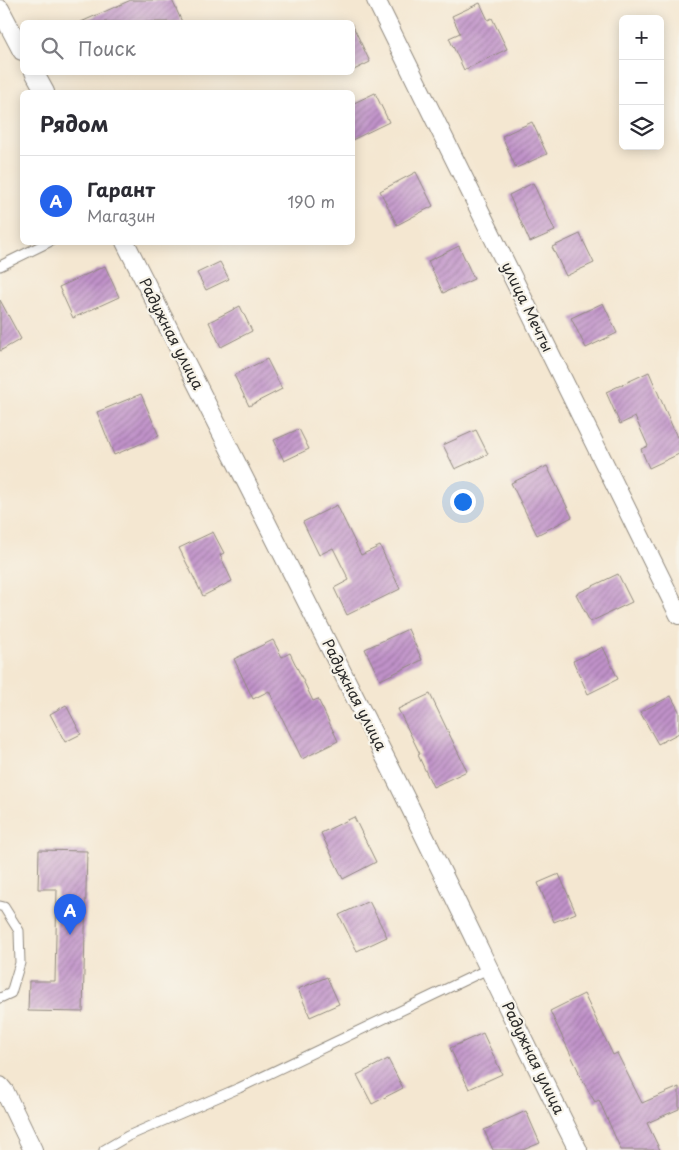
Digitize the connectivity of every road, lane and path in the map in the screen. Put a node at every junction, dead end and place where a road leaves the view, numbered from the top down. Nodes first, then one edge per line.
1 (376, 0) edge
2 (0, 9) edge
3 (20, 47) edge
4 (36, 75) edge
5 (44, 90) edge
6 (43, 245) edge
7 (127, 245) edge
8 (0, 266) edge
9 (679, 615) edge
10 (0, 906) edge
11 (490, 968) junction
12 (0, 998) edge
13 (0, 1086) edge
14 (33, 1150) edge
15 (104, 1150) edge
16 (578, 1150) edge

1 - 9 street, улица Мечты
2 - 3 street
4 - 5 street
6 - 8 lane
7 - 11 street, Радужная улица
10 - 12 lane
11 - 15 lane
11 - 16 street, Радужная улица
13 - 14 street

